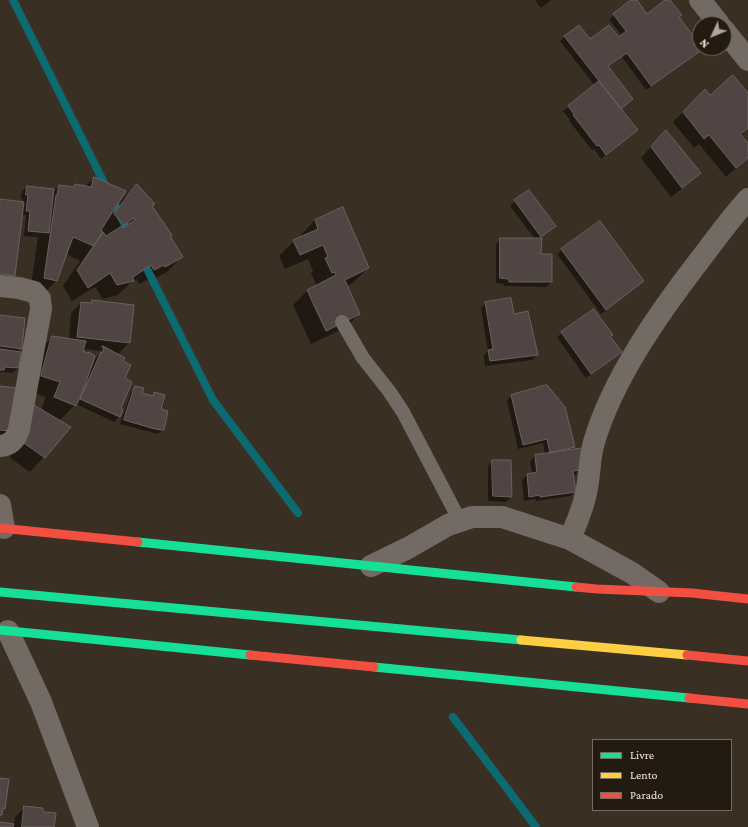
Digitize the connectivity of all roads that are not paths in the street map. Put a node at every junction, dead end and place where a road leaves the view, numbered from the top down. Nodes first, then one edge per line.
1 (700, 0) edge
2 (713, 16) edge
3 (732, 40) edge
4 (748, 60) edge
5 (748, 199) edge
6 (0, 286) edge
7 (342, 322) dead end
8 (0, 446) edge
9 (0, 505) edge
10 (460, 521) junction
11 (2, 528) edge
12 (570, 539) junction
13 (371, 566) junction
14 (0, 592) edge
15 (659, 592) junction
16 (748, 599) edge
17 (4, 630) edge
18 (748, 661) edge
19 (748, 704) edge
20 (88, 827) edge

1 - 2 street
3 - 4 street
5 - 12 street
6 - 8 street
7 - 10 lane
9 - 11 street
10 - 12 street
10 - 13 street
11 - 13 main road
12 - 15 street
13 - 15 main road
14 - 18 main road
15 - 16 main road
17 - 19 main road
17 - 20 street

